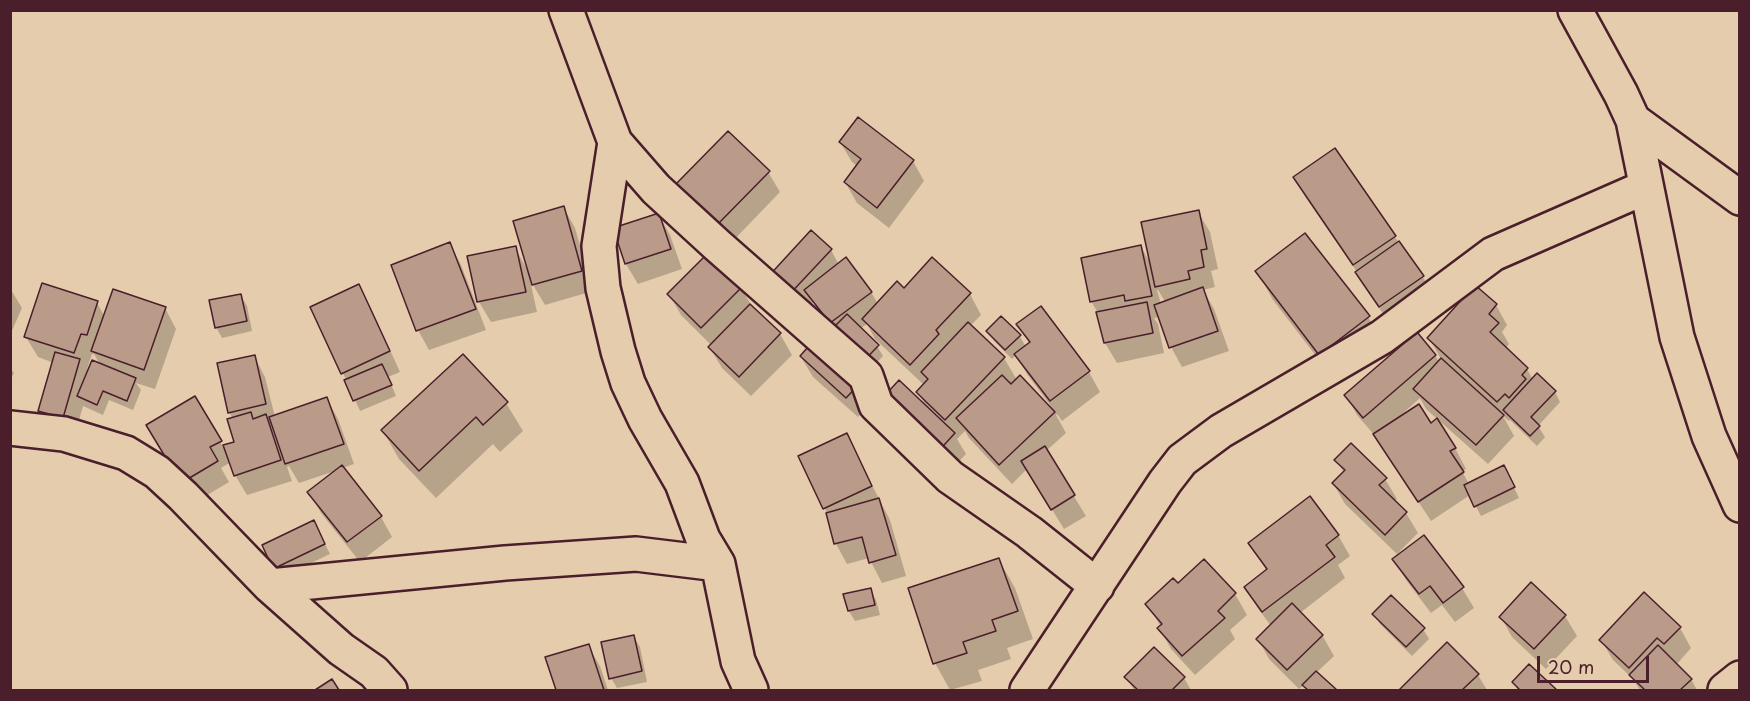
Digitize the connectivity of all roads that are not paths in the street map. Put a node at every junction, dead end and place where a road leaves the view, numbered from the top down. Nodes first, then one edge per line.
1 (566, 10) edge
2 (1575, 10) edge
3 (1633, 120) junction
4 (615, 142) junction
5 (1646, 187) junction
6 (1740, 198) edge
7 (10, 428) edge
8 (1740, 506) edge
9 (718, 564) junction
10 (270, 586) junction
11 (1097, 586) junction
12 (1740, 678) edge
13 (390, 690) edge
14 (751, 690) edge
15 (1027, 690) edge
16 (1725, 690) edge

1 - 4 street
2 - 3 street
3 - 5 street
3 - 6 street
4 - 9 street
4 - 11 street
5 - 8 street
5 - 11 street
7 - 10 street
9 - 10 street
9 - 14 street
10 - 13 street
11 - 15 street
12 - 16 street

